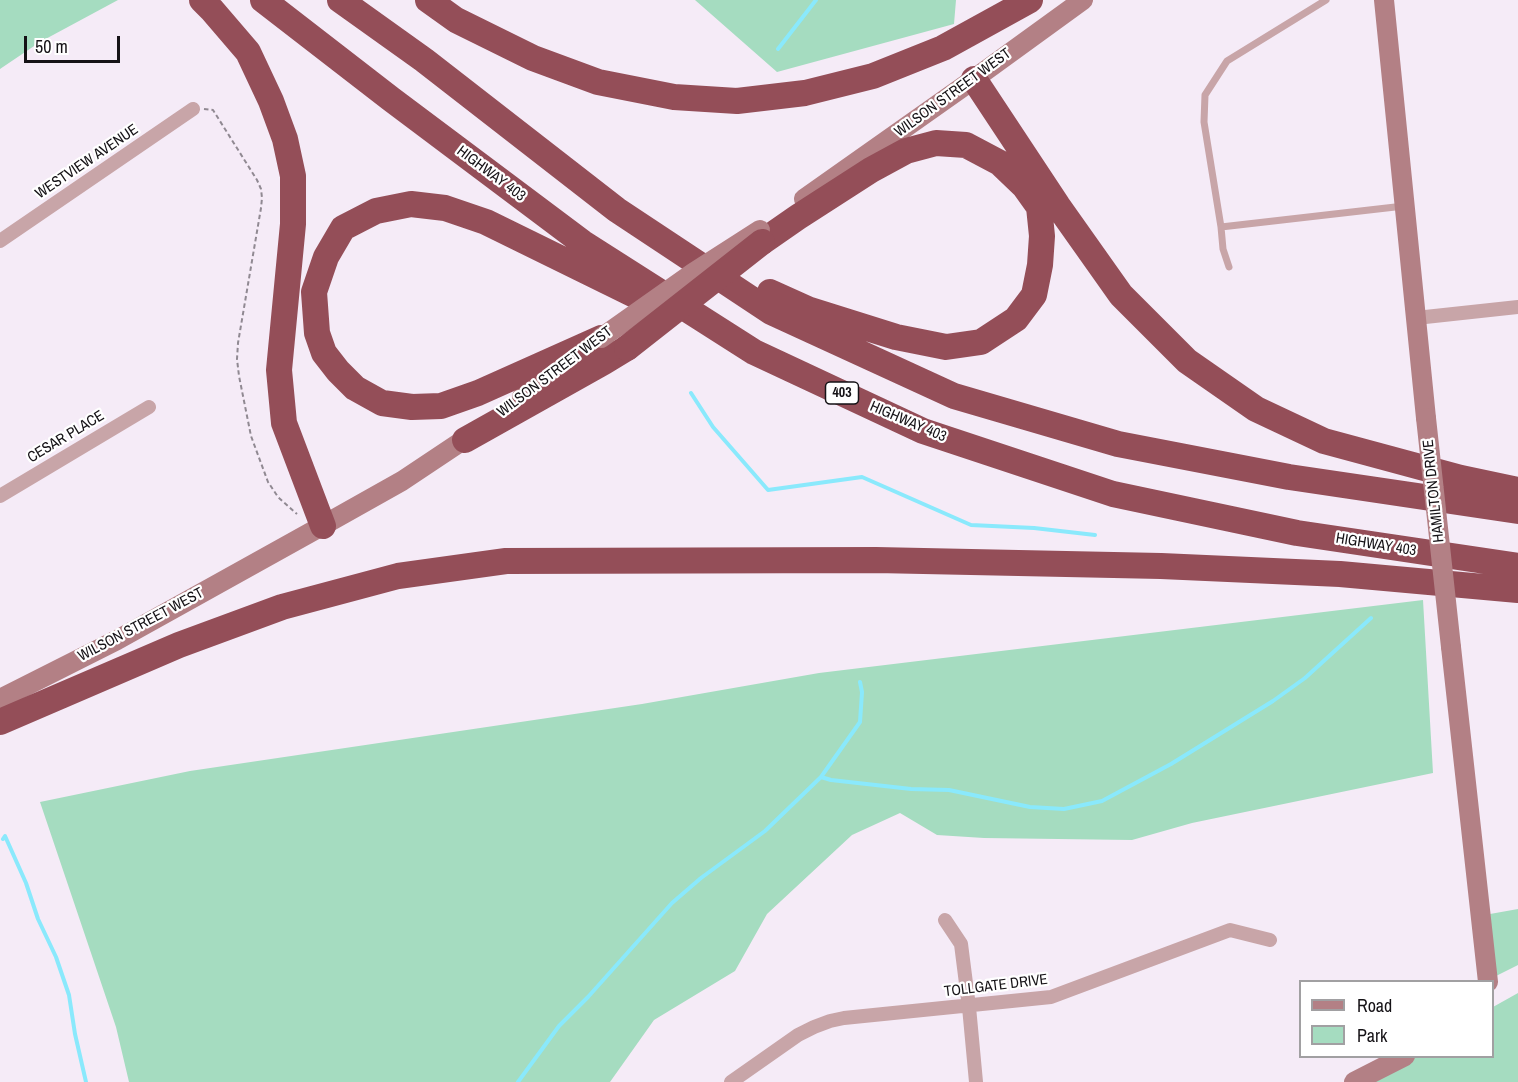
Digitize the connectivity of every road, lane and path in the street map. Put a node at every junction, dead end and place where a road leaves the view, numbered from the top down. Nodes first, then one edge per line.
1 (202, 0) edge
2 (262, 0) edge
3 (340, 0) edge
4 (428, 0) edge
5 (1030, 0) edge
6 (1083, 0) edge
7 (1326, 0) edge
8 (1384, 0) edge
9 (424, 60) junction
10 (974, 79) junction
11 (193, 109) joint
12 (1404, 206) junction
13 (1221, 227) junction
14 (761, 236) junction
15 (0, 241) edge
16 (1229, 267) dead end
17 (1518, 307) edge
18 (1416, 318) junction
19 (601, 338) junction
20 (754, 352) junction
21 (149, 406) dead end
22 (465, 440) junction
23 (1518, 490) edge
24 (0, 496) edge
25 (1518, 511) edge
26 (318, 529) junction
27 (1518, 566) edge
28 (1518, 590) edge
29 (0, 699) edge
30 (0, 722) edge
31 (945, 920) dead end
32 (1270, 940) dead end
33 (1488, 980) edge
34 (969, 1007) junction
35 (1401, 1058) edge
36 (730, 1082) edge
37 (976, 1082) edge
38 (1354, 1082) edge

1 - 26 highway
2 - 20 highway, HIGHWAY 403 / 403
3 - 9 highway
4 - 5 highway
6 - 10 main road, WILSON STREET WEST
7 - 13 lane
8 - 12 main road, HAMILTON DRIVE
9 - 14 highway
9 - 25 highway
10 - 14 main road, WILSON STREET WEST
10 - 23 highway
11 - 15 street, WESTVIEW AVENUE
11 - 26 path
12 - 13 lane
12 - 18 main road, HAMILTON DRIVE
13 - 16 lane
14 - 19 main road, WILSON STREET WEST, bridge
14 - 22 highway, bridge
17 - 18 street
18 - 33 main road, HAMILTON DRIVE, bridge
19 - 20 highway
19 - 22 main road, WILSON STREET WEST
20 - 27 highway, HIGHWAY 403 / 403
21 - 24 street, CESAR PLACE
22 - 26 main road, WILSON STREET WEST
26 - 29 main road, WILSON STREET WEST
28 - 30 highway
31 - 34 street
32 - 34 street, TOLLGATE DRIVE
34 - 36 street, TOLLGATE DRIVE
34 - 37 street
35 - 38 main road

